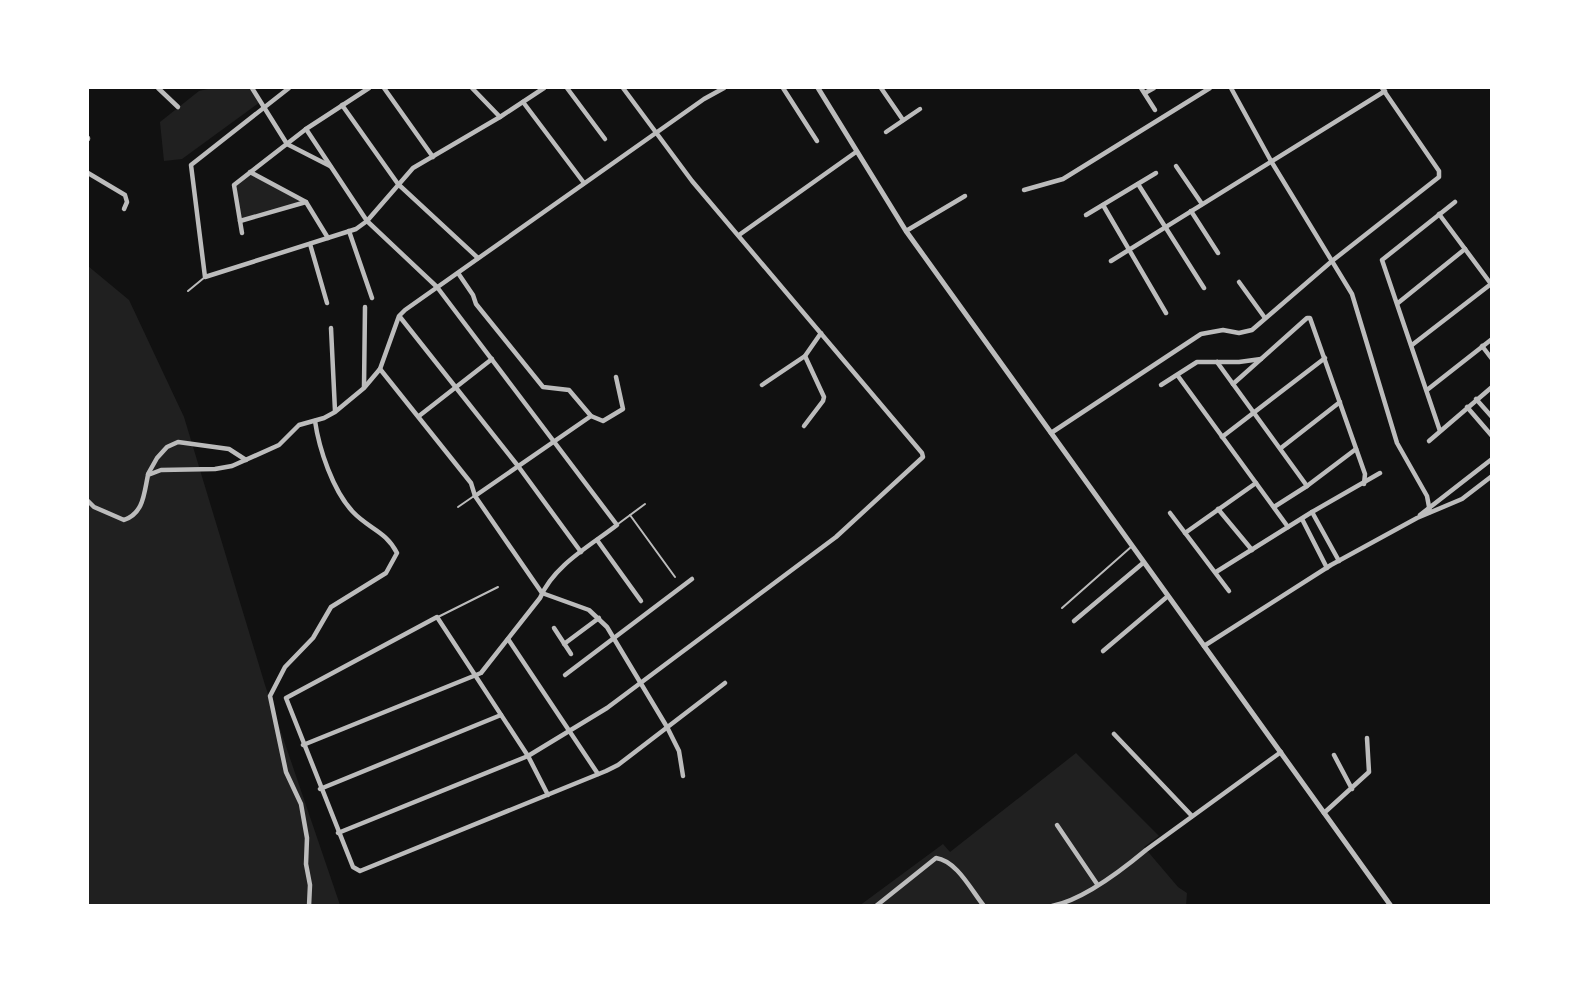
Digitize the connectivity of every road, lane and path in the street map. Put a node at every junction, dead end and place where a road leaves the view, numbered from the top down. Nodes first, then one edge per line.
1 (158, 88) edge
2 (252, 88) edge
3 (289, 88) edge
4 (369, 88) edge
5 (384, 88) edge
6 (472, 88) edge
7 (544, 88) edge
8 (566, 88) edge
9 (623, 88) edge
10 (724, 88) edge
11 (783, 88) edge
12 (818, 88) edge
13 (881, 88) edge
14 (1141, 88) edge
15 (1154, 88) edge
16 (1210, 88) edge
17 (1231, 88) edge
18 (1384, 89) edge
19 (1145, 93) junction
20 (523, 102) junction
21 (342, 105) junction
22 (265, 106) junction
23 (178, 107) dead end
24 (920, 109) dead end
25 (1155, 110) dead end
26 (500, 117) junction
27 (903, 120) junction
28 (306, 129) junction
29 (886, 132) dead end
30 (655, 133) junction
31 (605, 139) dead end
32 (817, 141) dead end
33 (287, 144) junction
34 (856, 152) junction
35 (433, 156) junction
36 (1271, 161) junction
37 (1176, 166) dead end
38 (332, 167) junction
39 (250, 172) junction
40 (88, 173) edge
41 (1156, 173) dead end
42 (584, 183) junction
43 (398, 184) junction
44 (1138, 184) junction
45 (1024, 190) dead end
46 (965, 196) dead end
47 (306, 202) junction
48 (1455, 202) dead end
49 (1202, 204) junction
50 (1103, 205) junction
51 (124, 209) dead end
52 (1191, 211) junction
53 (1439, 214) junction
54 (1086, 215) dead end
55 (240, 221) junction
56 (368, 221) junction
57 (1165, 227) junction
58 (906, 231) junction
59 (349, 232) junction
60 (242, 233) dead end
61 (739, 235) junction
62 (328, 238) junction
63 (310, 244) junction
64 (1465, 248) junction
65 (1128, 250) junction
66 (1219, 253) dead end
67 (478, 258) junction
68 (1111, 261) dead end
69 (1332, 261) junction
70 (458, 273) junction
71 (205, 276) junction
72 (1239, 282) dead end
73 (1491, 284) edge
74 (437, 287) junction
75 (1203, 288) dead end
76 (188, 291) dead end
77 (372, 298) dead end
78 (327, 303) dead end
79 (1398, 303) junction
80 (365, 307) dead end
81 (1166, 313) dead end
82 (400, 316) junction
83 (1265, 318) junction
84 (331, 328) dead end
85 (821, 333) junction
86 (1492, 339) edge
87 (1412, 345) junction
88 (1482, 346) junction
89 (805, 356) junction
90 (1325, 358) junction
91 (492, 359) junction
92 (1262, 359) junction
93 (1492, 359) edge
94 (1217, 362) junction
95 (380, 369) junction
96 (1178, 376) junction
97 (616, 377) dead end
98 (1233, 384) junction
99 (762, 385) dead end
100 (1161, 385) dead end
101 (1492, 387) edge
102 (363, 388) junction
103 (456, 388) junction
104 (1427, 390) junction
105 (1476, 399) junction
106 (1340, 402) junction
107 (1467, 407) junction
108 (335, 412) junction
109 (1255, 412) junction
110 (419, 416) junction
111 (591, 416) junction
112 (1492, 419) edge
113 (315, 421) junction
114 (804, 426) dead end
115 (1485, 427) junction
116 (1440, 431) junction
117 (1051, 433) junction
118 (1492, 436) edge
119 (1222, 437) junction
120 (556, 441) junction
121 (1429, 441) dead end
122 (1281, 448) junction
123 (1356, 449) junction
124 (1492, 458) edge
125 (246, 460) junction
126 (518, 466) junction
127 (1380, 473) dead end
128 (148, 475) junction
129 (1492, 476) edge
130 (1256, 483) junction
131 (1364, 484) junction
132 (1307, 486) junction
133 (475, 496) junction
134 (88, 501) edge
135 (645, 503) dead end
136 (458, 507) dead end
137 (1274, 507) junction
138 (1218, 509) junction
139 (1430, 509) junction
140 (1312, 512) junction
141 (1170, 513) dead end
142 (630, 515) junction
143 (1302, 519) junction
144 (617, 525) junction
145 (1288, 527) junction
146 (1185, 533) junction
147 (597, 540) junction
148 (1329, 543) junction
149 (1132, 547) junction
150 (1252, 550) junction
151 (1318, 550) junction
152 (581, 552) junction
153 (1339, 561) junction
154 (1143, 563) junction
155 (1327, 568) junction
156 (1216, 572) junction
157 (675, 577) dead end
158 (692, 579) dead end
159 (498, 587) dead end
160 (1229, 591) dead end
161 (542, 593) junction
162 (1168, 596) junction
163 (641, 601) dead end
164 (1062, 608) dead end
165 (437, 617) junction
166 (599, 618) junction
167 (1074, 621) dead end
168 (554, 628) dead end
169 (614, 637) junction
170 (508, 639) junction
171 (564, 644) junction
172 (1204, 646) junction
173 (1102, 651) dead end
174 (571, 654) dead end
175 (477, 675) junction
176 (565, 675) dead end
177 (641, 683) junction
178 (726, 683) dead end
179 (501, 715) junction
180 (667, 727) junction
181 (570, 732) junction
182 (1114, 734) dead end
183 (1367, 738) dead end
184 (303, 745) junction
185 (1281, 752) junction
186 (1334, 755) dead end
187 (528, 756) junction
188 (598, 774) junction
189 (683, 776) dead end
190 (320, 789) junction
191 (1352, 789) junction
192 (548, 795) junction
193 (1324, 813) junction
194 (1192, 816) junction
195 (1057, 825) dead end
196 (338, 832) junction
197 (1097, 884) junction
198 (309, 905) edge
199 (876, 905) edge
200 (984, 905) edge
201 (1052, 905) edge
202 (1311, 905) edge
203 (1340, 905) edge
204 (1391, 905) edge

1 - 23 street
2 - 22 street
3 - 22 street
4 - 21 street
5 - 35 street
6 - 26 street
7 - 20 street
8 - 31 street
9 - 30 street
10 - 30 street
11 - 32 street
12 - 34 street
13 - 27 street
14 - 19 street
15 - 19 street
16 - 45 street
17 - 36 street
18 - 36 street
18 - 69 street
19 - 25 street
20 - 26 street
20 - 42 street
21 - 28 street
21 - 43 street
22 - 33 street
22 - 71 street
24 - 27 street
26 - 35 street
27 - 29 street
28 - 33 street
28 - 38 street
30 - 42 street
30 - 61 street
33 - 38 street
33 - 39 street
34 - 58 street
34 - 61 street
35 - 43 street
36 - 49 street
36 - 69 street
37 - 49 street
38 - 56 street
39 - 47 street
39 - 55 street
40 - 51 street
41 - 44 street
42 - 67 street
43 - 56 street
43 - 67 street
44 - 50 street
44 - 57 street
46 - 58 street
47 - 55 street
47 - 62 street
48 - 53 street
49 - 52 street
50 - 54 street
50 - 65 street
52 - 57 street
52 - 66 street
53 - 64 street
53 - 79 street
55 - 60 street
56 - 59 street
56 - 74 street
57 - 65 street
57 - 75 street
58 - 117 street
59 - 62 street
59 - 77 street
61 - 85 street
62 - 63 street
63 - 71 street
63 - 78 street
64 - 73 street
64 - 79 street
65 - 68 street
65 - 81 street
67 - 70 street
69 - 83 street
69 - 139 street
70 - 74 street
70 - 111 street
71 - 76 lane
72 - 83 street
73 - 87 street
74 - 82 street
74 - 91 street
79 - 87 street
80 - 102 street
82 - 95 street
82 - 103 street
83 - 117 street
84 - 108 street
85 - 89 street
85 - 177 street
86 - 88 street
87 - 104 street
88 - 93 street
88 - 104 street
89 - 99 street
89 - 114 street
90 - 92 street
90 - 106 street
90 - 109 street
91 - 103 street
91 - 120 street
92 - 94 street
92 - 98 street
94 - 96 street
94 - 98 street
95 - 102 street
95 - 110 street
96 - 100 street
96 - 119 street
97 - 111 street
98 - 109 street
101 - 105 street
102 - 108 street
103 - 110 street
103 - 126 street
104 - 116 street
105 - 107 street
105 - 112 street
106 - 122 street
106 - 123 street
107 - 115 street
107 - 116 street
108 - 113 street
109 - 119 street
109 - 122 street
110 - 133 street
111 - 120 street
112 - 115 street
113 - 125 street
113 - 198 street
115 - 118 street
116 - 121 street
117 - 149 street
119 - 130 street
120 - 126 street
120 - 144 street
122 - 132 street
123 - 131 street
123 - 132 street
124 - 139 street
125 - 128 street
125 - 128 street
126 - 133 street
126 - 152 street
127 - 131 street
128 - 134 street
129 - 139 street
130 - 137 street
130 - 138 street
131 - 140 street
132 - 137 street
133 - 136 lane
133 - 161 street
135 - 142 lane
137 - 145 street
138 - 146 street
138 - 150 street
139 - 153 street
140 - 143 street
140 - 148 street
141 - 146 street
142 - 144 lane
142 - 157 lane
143 - 145 street
143 - 151 street
144 - 147 street
145 - 150 street
146 - 156 street
147 - 152 street
147 - 163 street
148 - 151 street
148 - 153 street
149 - 154 street
149 - 164 lane
150 - 156 street
151 - 155 street
152 - 161 street
153 - 155 street
154 - 162 street
154 - 167 street
155 - 172 street
156 - 160 street
158 - 169 street
159 - 165 lane
161 - 166 street
161 - 170 street
162 - 172 street
162 - 173 street
165 - 175 street
165 - 184 street
166 - 169 street
166 - 171 street
168 - 171 street
169 - 176 street
169 - 177 street
170 - 175 street
170 - 181 street
171 - 174 street
172 - 185 street
175 - 179 street
175 - 184 street
177 - 180 street
177 - 181 street
178 - 180 street
179 - 187 street
179 - 190 street
180 - 188 street
180 - 189 street
181 - 187 street
181 - 188 street
182 - 194 street
183 - 191 street
184 - 190 street
185 - 193 street
185 - 194 street
186 - 191 street
187 - 192 street
187 - 196 street
188 - 192 street
190 - 196 street
191 - 193 street
192 - 196 street
193 - 204 street
194 - 197 street
195 - 197 street
197 - 201 street
199 - 200 street
202 - 203 street

